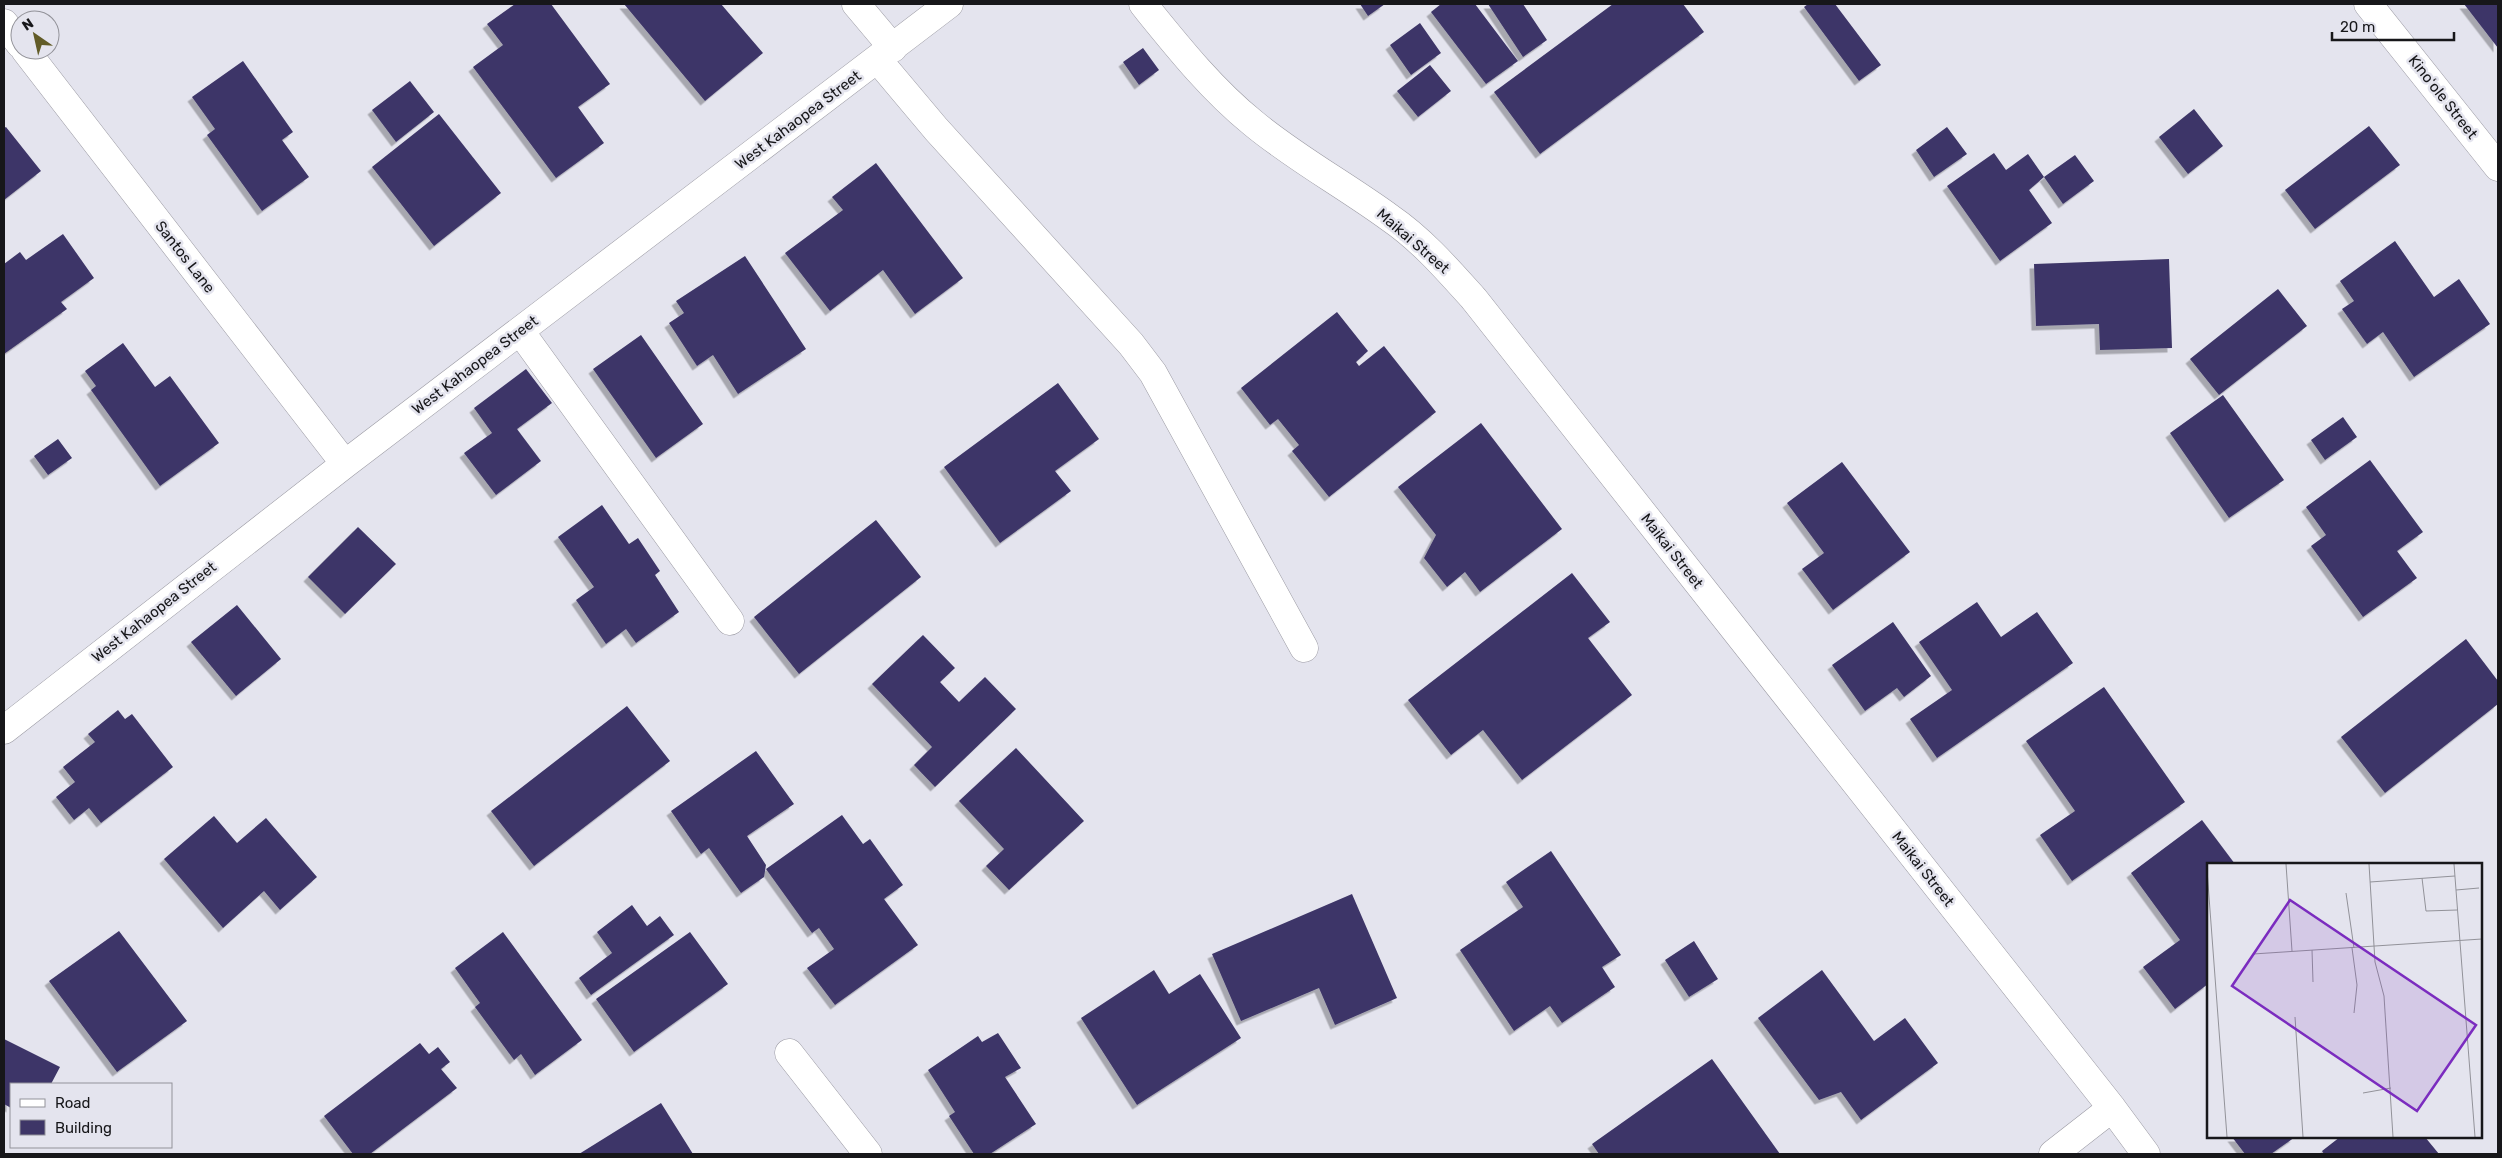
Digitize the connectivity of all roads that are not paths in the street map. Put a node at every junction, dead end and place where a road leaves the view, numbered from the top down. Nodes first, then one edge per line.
1 (856, 4) edge
2 (949, 4) edge
3 (1143, 4) edge
4 (2368, 4) edge
5 (886, 54) junction
6 (32, 60) edge
7 (2498, 167) edge
8 (520, 331) junction
9 (345, 464) junction
10 (730, 621) dead end
11 (1304, 648) dead end
12 (4, 730) edge
13 (789, 1053) dead end
14 (2112, 1108) junction
15 (868, 1154) edge
16 (2053, 1154) edge
17 (2146, 1154) edge

1 - 5 street
2 - 5 street, West Kahaopea Street
3 - 14 street, Maikai Street
4 - 7 street, Kinoʻole Street
5 - 8 street, West Kahaopea Street
5 - 11 street
6 - 9 street, Santos Lane
8 - 9 street, West Kahaopea Street
8 - 10 street
9 - 12 street, West Kahaopea Street
13 - 15 street
14 - 16 street
14 - 17 street, Maikai Street

